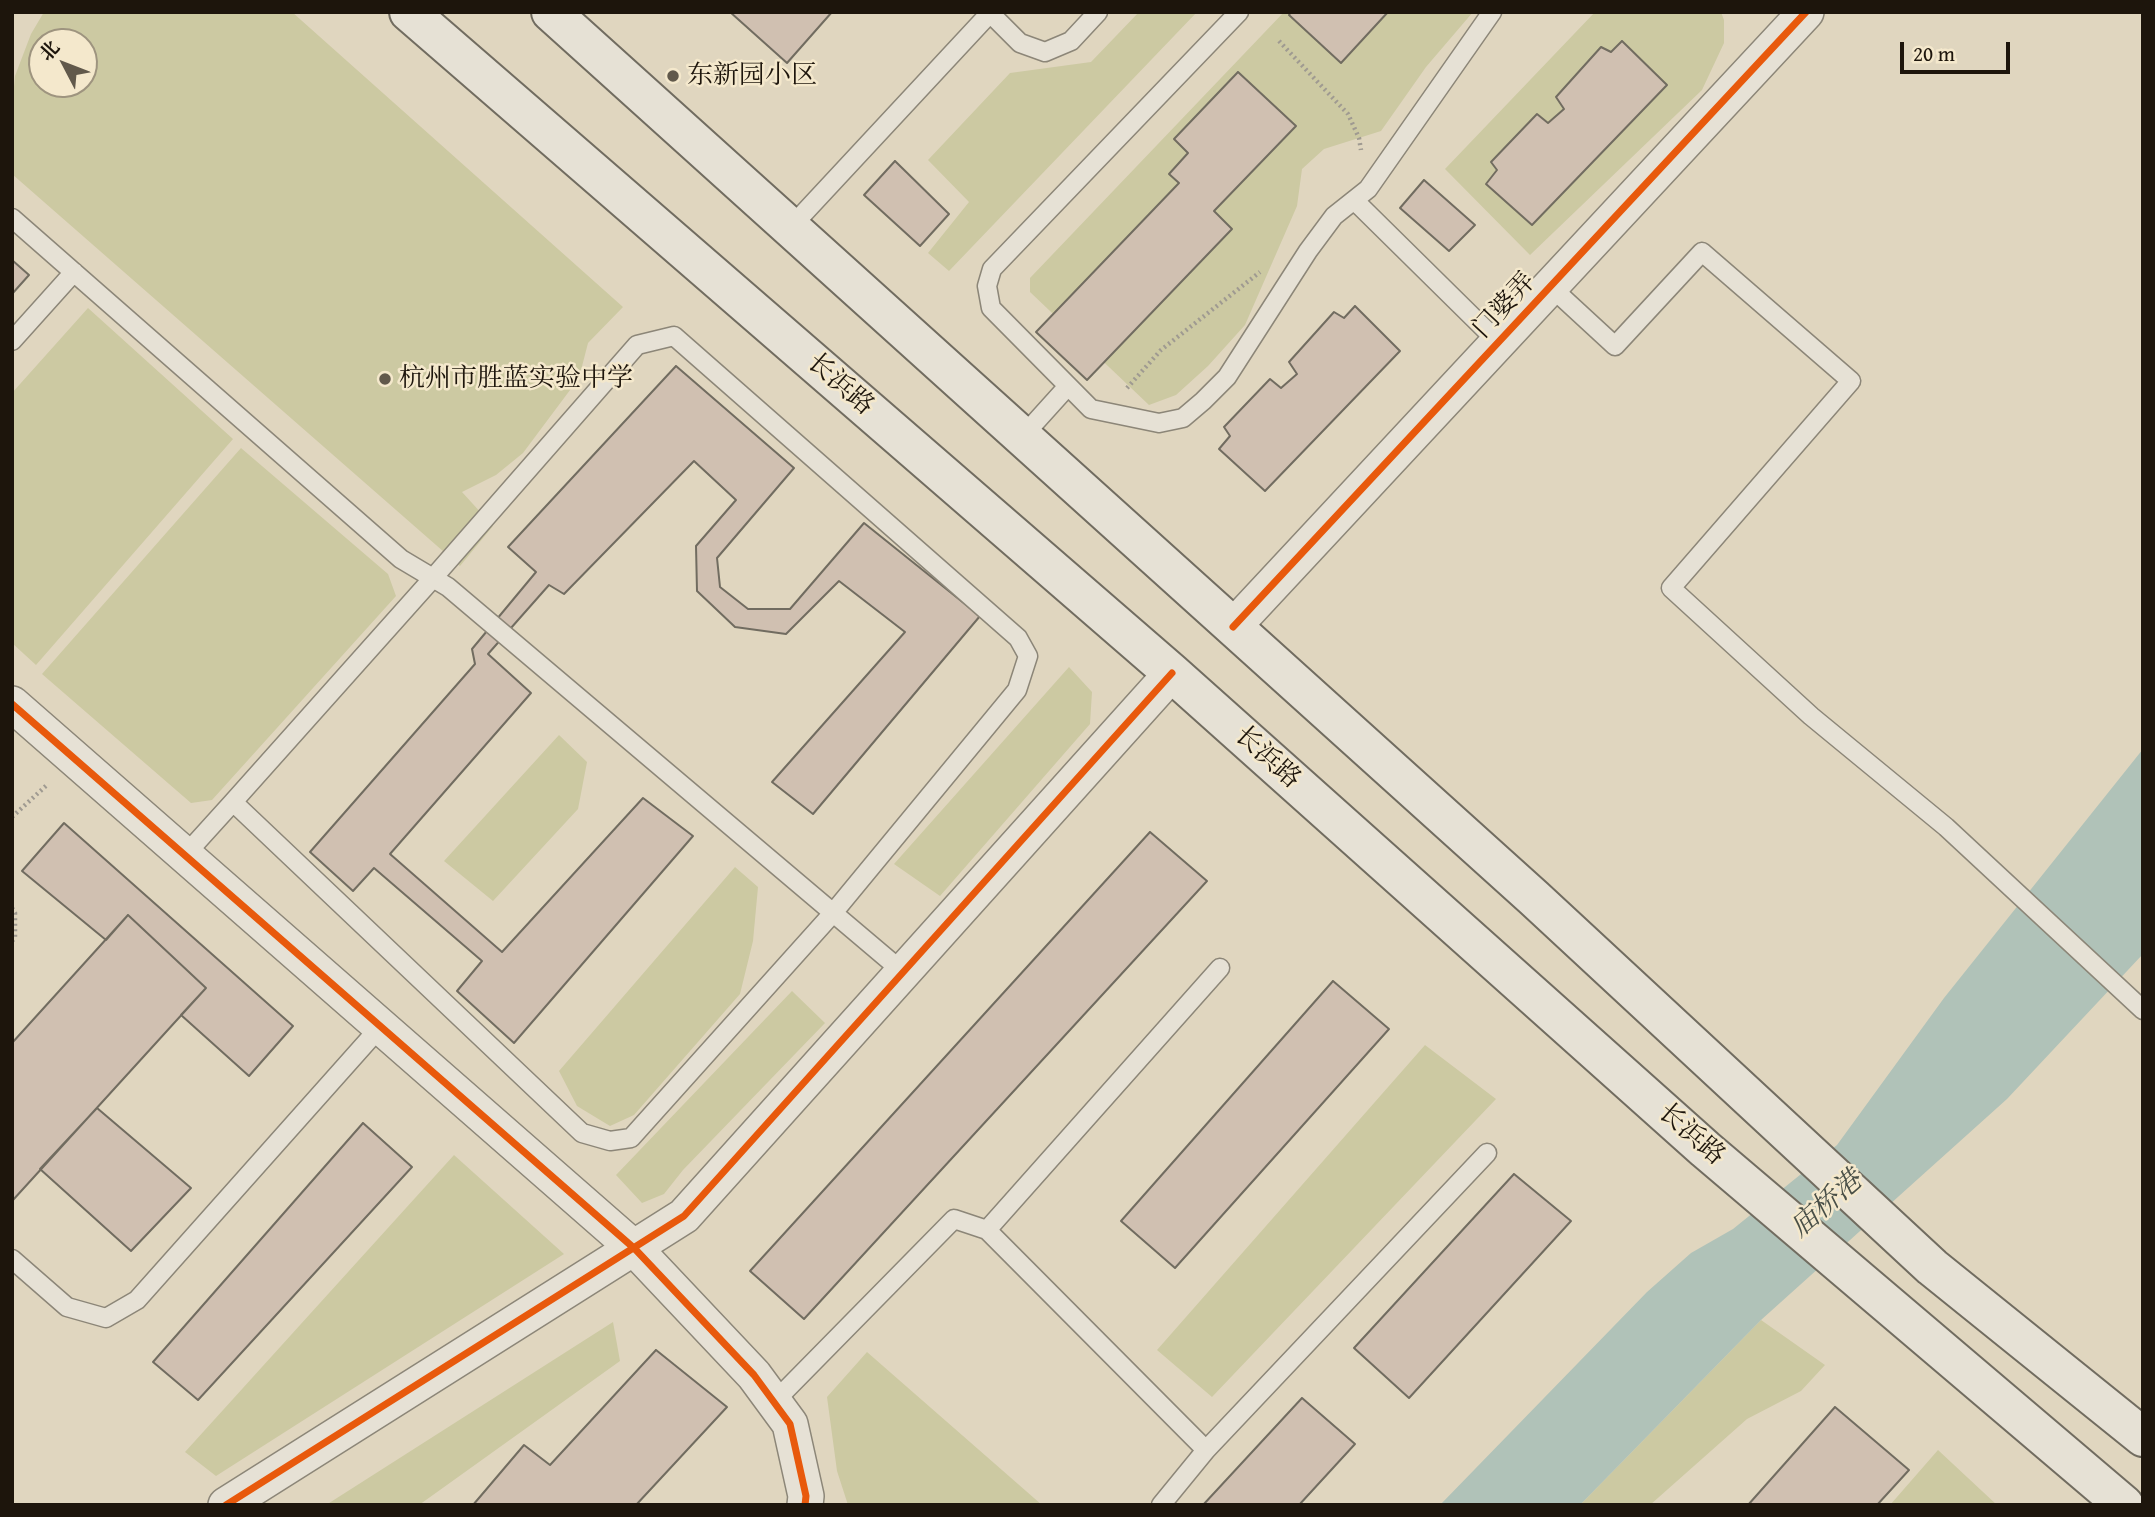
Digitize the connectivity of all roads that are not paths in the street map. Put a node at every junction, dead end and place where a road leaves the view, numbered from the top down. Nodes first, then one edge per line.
1 (409, 12) edge
2 (551, 12) edge
3 (1098, 12) edge
4 (1239, 12) edge
5 (1492, 12) edge
6 (990, 13) edge
7 (1792, 17) edge
8 (1361, 194) junction
9 (12, 218) edge
10 (790, 228) junction
11 (74, 272) junction
12 (1551, 287) junction
13 (12, 341) edge
14 (1500, 344) junction
15 (1068, 386) junction
16 (1022, 437) junction
17 (433, 578) junction
18 (1233, 627) junction
19 (1172, 673) junction
20 (12, 704) edge
21 (233, 802) junction
22 (185, 855) junction
23 (833, 913) junction
24 (1220, 968) dead end
25 (903, 972) junction
26 (2137, 1005) edge
27 (381, 1026) junction
28 (1487, 1153) dead end
29 (987, 1230) junction
30 (635, 1249) junction
31 (12, 1259) edge
32 (774, 1402) junction
33 (2143, 1437) edge
34 (1206, 1450) junction
35 (226, 1505) edge
36 (806, 1505) edge
37 (1161, 1505) edge
38 (2124, 1505) edge

1 - 19 main road, 长浜路
2 - 10 main road
3 - 6 lane
4 - 15 lane
5 - 8 lane
6 - 10 lane
7 - 12 street, 门婆弄
8 - 14 lane
8 - 15 lane
9 - 11 lane
10 - 16 main road
11 - 13 lane
11 - 17 lane
12 - 14 street, 门婆弄
12 - 26 lane
14 - 18 street, 门婆弄
15 - 16 lane
16 - 18 main road
17 - 21 lane
17 - 23 lane
17 - 23 lane
18 - 33 main road
19 - 25 street
19 - 38 main road, 长浜路
20 - 22 street
21 - 22 lane
21 - 23 lane
22 - 27 street
23 - 25 lane
24 - 29 lane
25 - 30 street
27 - 30 street
27 - 31 lane
28 - 34 lane
29 - 32 lane
29 - 34 lane
30 - 32 street
30 - 35 street
32 - 36 street
34 - 37 lane

